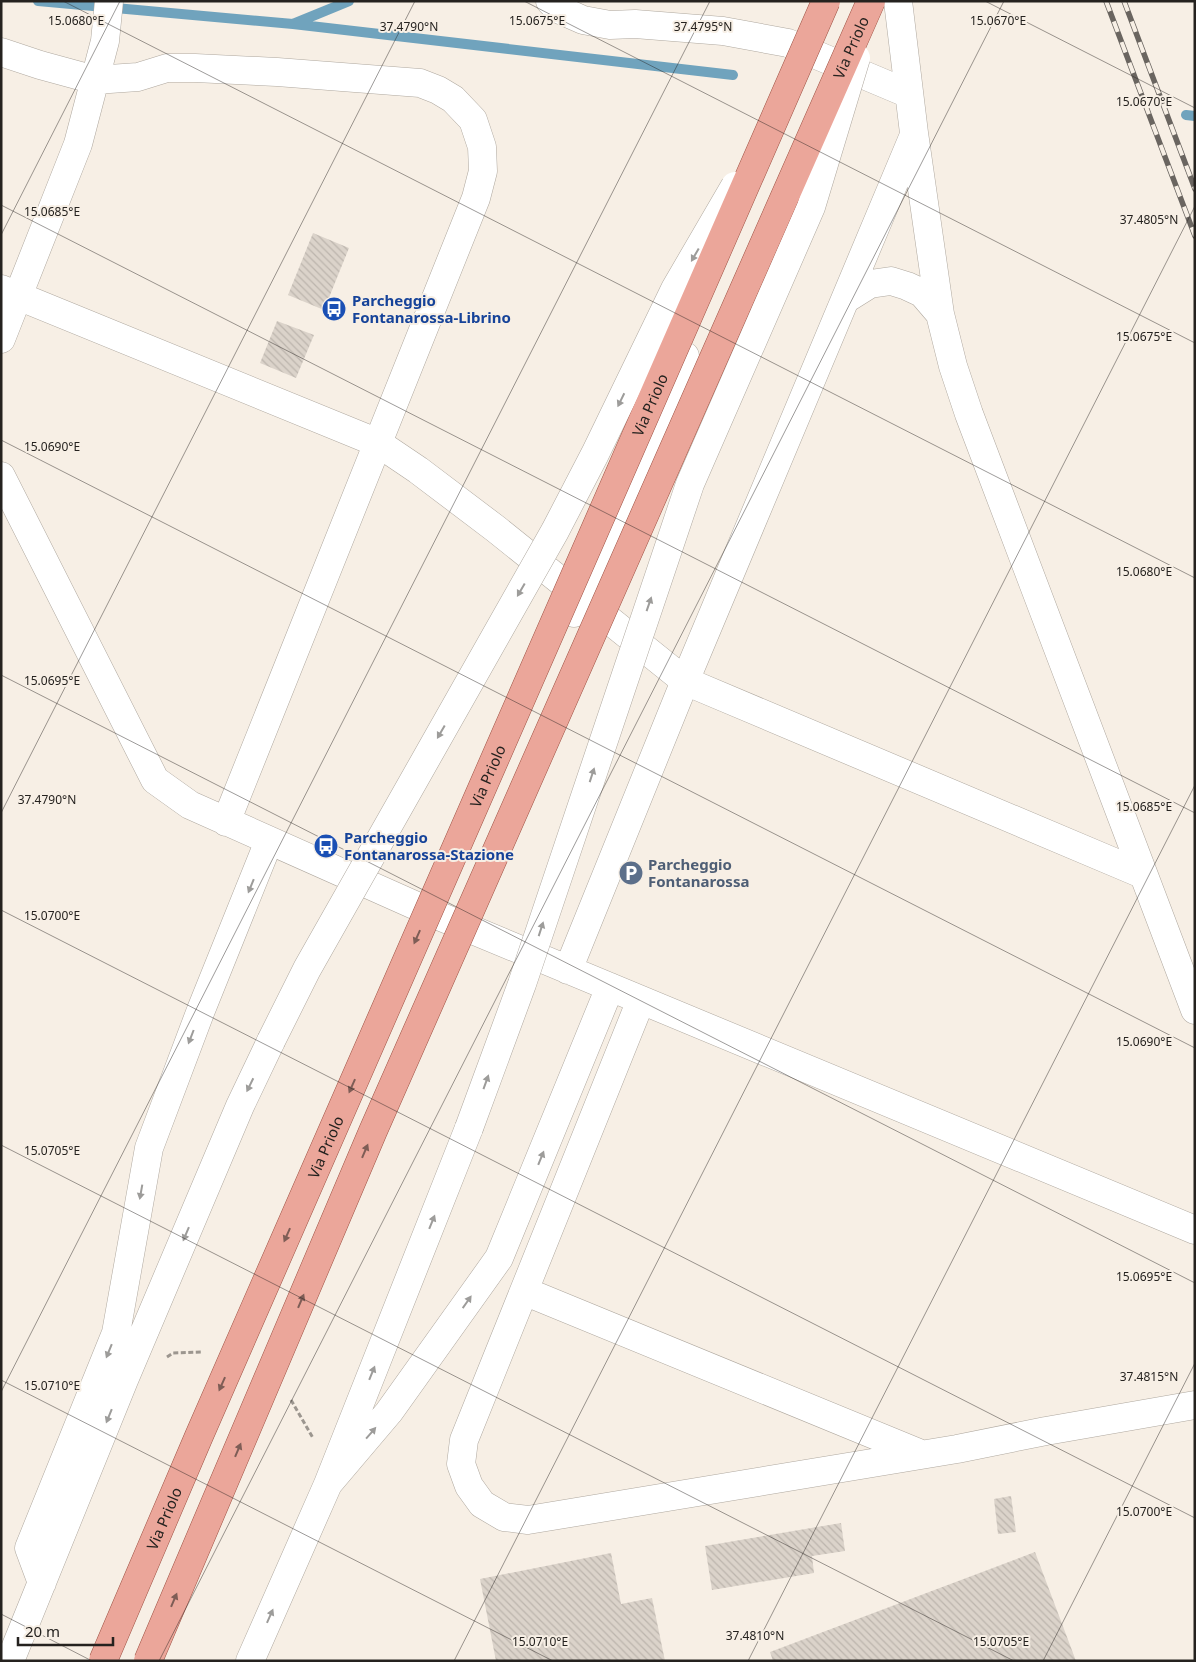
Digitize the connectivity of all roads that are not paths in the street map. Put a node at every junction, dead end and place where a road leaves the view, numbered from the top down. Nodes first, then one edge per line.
1 (109, 1) edge
2 (550, 1) edge
3 (826, 1) edge
4 (830, 1) edge
5 (872, 1) edge
6 (898, 1) edge
7 (1, 52) edge
8 (807, 52) junction
9 (40, 65) junction
10 (138, 77) junction
11 (95, 80) junction
12 (909, 94) junction
13 (780, 107) junction
14 (914, 133) junction
15 (78, 144) junction
16 (10, 293) edge
17 (846, 299) junction
18 (940, 314) junction
19 (1, 339) edge
20 (378, 443) junction
21 (1, 476) edge
22 (581, 596) junction
23 (685, 681) junction
24 (226, 822) junction
25 (269, 841) junction
26 (1142, 874) junction
27 (439, 916) junction
28 (568, 970) junction
29 (610, 987) junction
30 (641, 1000) junction
31 (1195, 1010) edge
32 (1195, 1230) edge
33 (524, 1291) junction
34 (1195, 1405) edge
35 (921, 1454) junction
36 (328, 1484) junction
37 (42, 1583) junction
38 (10, 1661) edge
39 (103, 1661) edge
40 (148, 1661) edge
41 (250, 1661) edge

1 - 11 street
2 - 8 street
3 - 13 main road, Via Priolo, bridge
4 - 8 street
36 -> 5 street, bridge
40 -> 5 main road, Via Priolo, bridge
6 - 12 street
7 - 9 street
8 - 12 street
8 - 22 street
9 - 11 street
9 - 15 street
10 - 11 street
10 - 15 street
10 - 20 street
11 - 15 street
12 - 14 street
13 -> 37 street, bridge
13 -> 39 main road, Via Priolo, bridge
14 - 17 street
14 - 18 street
15 - 16 street
16 - 19 street
16 - 20 street
17 - 18 street
17 - 23 street
18 - 26 street
20 - 22 street
20 - 24 street
21 - 24 street
22 - 23 street
22 - 27 street
23 - 26 street
23 - 28 street
24 - 25 street
25 - 27 street
25 -> 37 street
26 - 31 street
27 - 28 street
28 - 29 street
29 - 30 street
36 -> 29 street
30 - 32 street
30 - 33 street
33 - 35 street
33 - 35 street
34 - 35 street
41 -> 36 street
37 - 38 street

